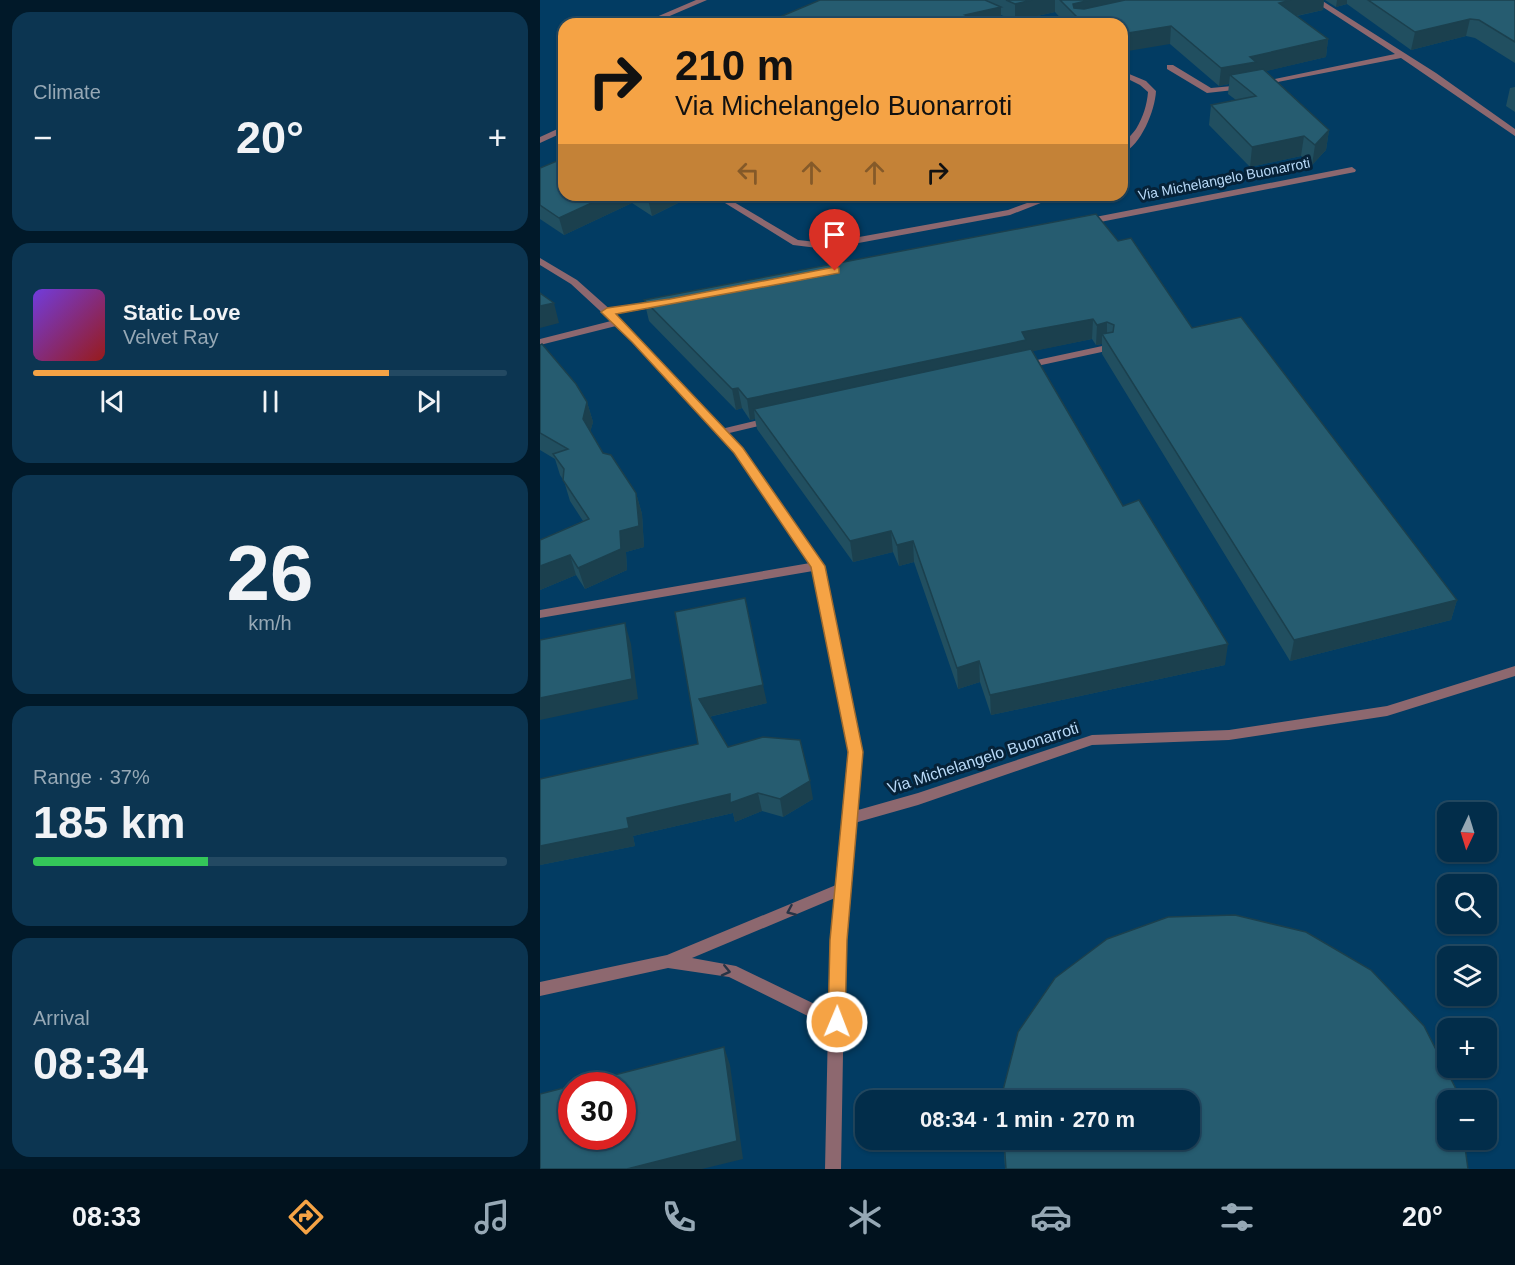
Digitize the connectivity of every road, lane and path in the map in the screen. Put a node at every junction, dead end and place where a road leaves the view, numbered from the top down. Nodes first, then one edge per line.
1 (703, 0) edge
2 (957, 0) edge
3 (1316, 0) edge
4 (659, 18) edge
5 (998, 18) edge
6 (1402, 55) junction
7 (1170, 67) dead end
8 (1128, 76) edge
9 (558, 132) edge
10 (1515, 133) edge
11 (540, 140) edge
12 (1128, 146) edge
13 (1352, 170) dead end
14 (726, 201) edge
15 (1040, 201) edge
16 (1070, 225) edge
17 (540, 261) edge
18 (670, 303) edge
19 (607, 312) junction
20 (618, 322) junction
21 (540, 342) edge
22 (1107, 348) edge
23 (1014, 368) edge
24 (782, 418) edge
25 (721, 432) junction
26 (818, 566) junction
27 (540, 614) edge
28 (1515, 671) edge
29 (851, 818) junction
30 (844, 888) junction
31 (668, 961) junction
32 (540, 989) edge
33 (837, 1022) junction
34 (833, 1169) edge

1 - 4 street
2 - 5 street
3 - 6 street
6 - 7 street
6 - 10 street
8 - 12 street
9 - 11 street
13 - 16 street, Via Michelangelo Buonarroti
14 - 15 street
17 - 19 street
18 - 19 street
19 - 20 street
20 - 21 street
20 - 25 street
22 - 23 street
24 - 25 street
25 - 26 street
26 - 27 street
26 - 29 street
28 - 29 street, Via Michelangelo Buonarroti
29 - 30 street
30 -> 31 street
30 - 33 street
31 - 32 street
31 -> 33 street
33 - 34 street

